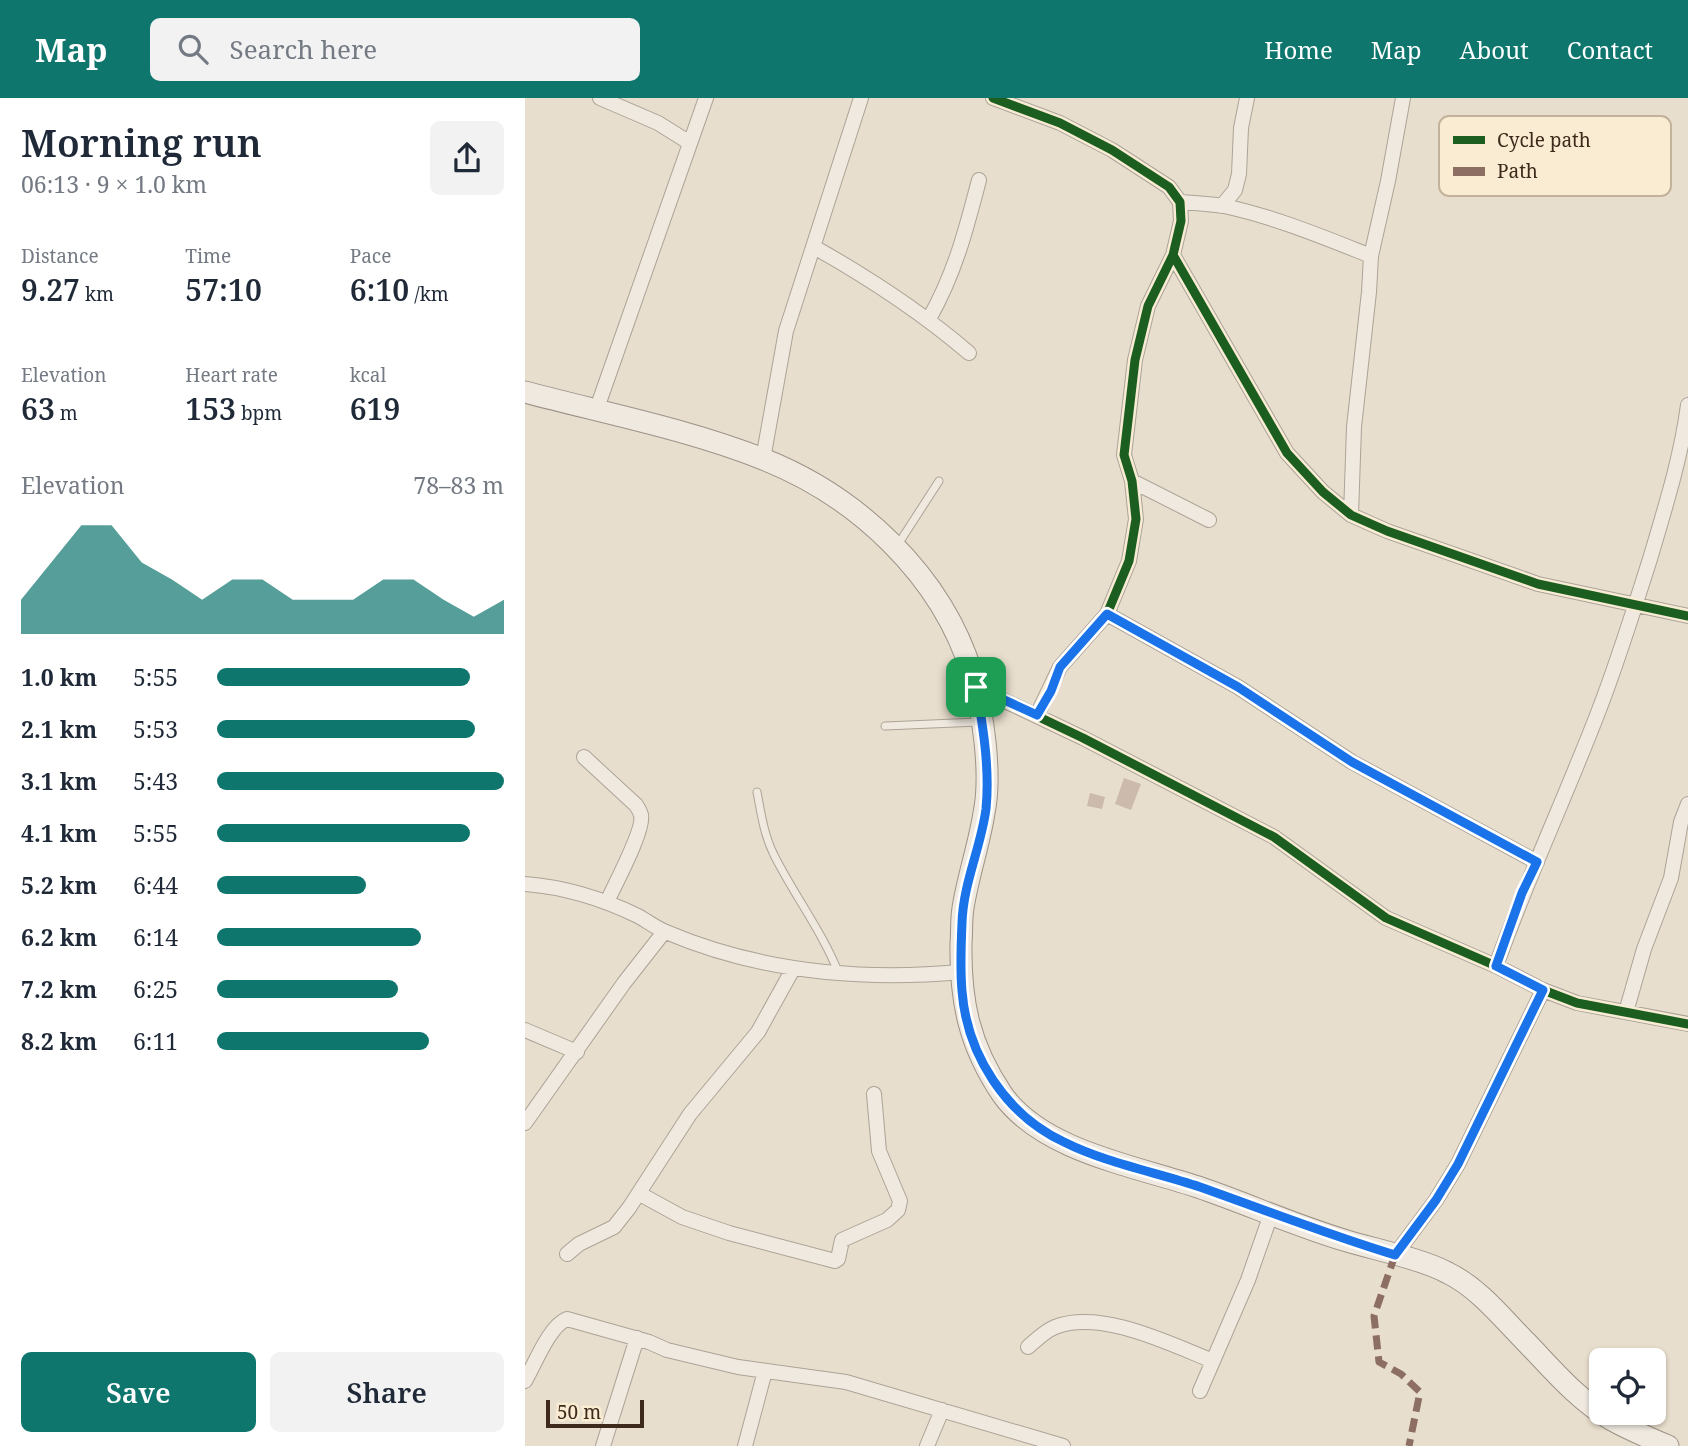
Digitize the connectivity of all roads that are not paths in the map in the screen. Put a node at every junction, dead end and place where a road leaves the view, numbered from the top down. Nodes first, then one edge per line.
1 (600, 98) edge
2 (706, 98) edge
3 (861, 98) edge
4 (993, 98) edge
5 (1247, 98) edge
6 (1403, 98) edge
7 (690, 144) junction
8 (979, 180) dead end
9 (1180, 202) junction
10 (1222, 206) junction
11 (814, 247) junction
12 (1173, 255) junction
13 (1371, 256) junction
14 (929, 319) junction
15 (969, 353) dead end
16 (525, 393) edge
17 (1688, 405) edge
18 (596, 411) junction
19 (763, 459) junction
20 (939, 481) dead end
21 (1132, 481) junction
22 (1351, 515) junction
23 (1209, 520) dead end
24 (896, 547) junction
25 (1636, 604) junction
26 (1107, 614) junction
27 (1688, 616) edge
28 (976, 687) junction
29 (1037, 715) junction
30 (982, 722) junction
31 (885, 726) dead end
32 (585, 757) dead end
33 (757, 792) dead end
34 (1688, 804) edge
35 (1537, 862) junction
36 (525, 884) edge
37 (607, 902) junction
38 (664, 932) junction
39 (1496, 966) junction
40 (793, 969) junction
41 (961, 972) junction
42 (839, 974) junction
43 (1543, 990) junction
44 (1626, 1012) junction
45 (1688, 1024) edge
46 (525, 1030) edge
47 (577, 1052) junction
48 (874, 1094) dead end
49 (525, 1124) edge
50 (640, 1194) junction
51 (1271, 1214) junction
52 (567, 1254) dead end
53 (1395, 1255) junction
54 (637, 1338) junction
55 (1028, 1347) dead end
56 (1213, 1362) junction
57 (765, 1371) junction
58 (525, 1381) edge
59 (1200, 1391) dead end
60 (942, 1410) junction
61 (603, 1446) edge
62 (745, 1446) edge
63 (927, 1446) edge
64 (1063, 1446) edge
65 (1668, 1446) edge

1 - 7 street
2 - 7 street
3 - 11 street
4 - 9 street
5 - 10 street
6 - 13 street
7 - 18 street
8 - 14 street
9 - 10 street
9 - 12 street
10 - 13 street
11 - 14 street
11 - 19 street
12 - 21 street
12 - 22 street
13 - 22 street
14 - 15 street
16 - 18 main road
17 - 25 street
18 - 19 main road
19 - 24 main road
20 - 24 lane
21 - 23 street
21 - 26 street
22 - 25 street
24 - 28 main road
25 - 27 street
25 - 35 street
26 - 29 street
26 - 35 street
28 - 29 street
28 - 30 main road
29 - 39 street
30 - 31 lane
30 - 41 main road
32 - 37 street
33 - 42 lane
34 - 44 street
35 - 39 street
36 - 37 street
37 - 38 street
38 - 40 street
38 - 47 street
39 - 43 street
40 - 42 street
40 - 50 street
41 - 42 street
41 - 51 main road
43 - 44 street
43 - 53 street
44 - 45 street
46 - 47 street
47 - 49 street
48 - 50 street
50 - 52 street
51 - 53 main road
51 - 56 street
53 - 65 main road
54 - 57 street
54 - 58 street
54 - 61 street
55 - 56 street
56 - 59 street
57 - 60 street
57 - 62 street
60 - 63 street
60 - 64 street

